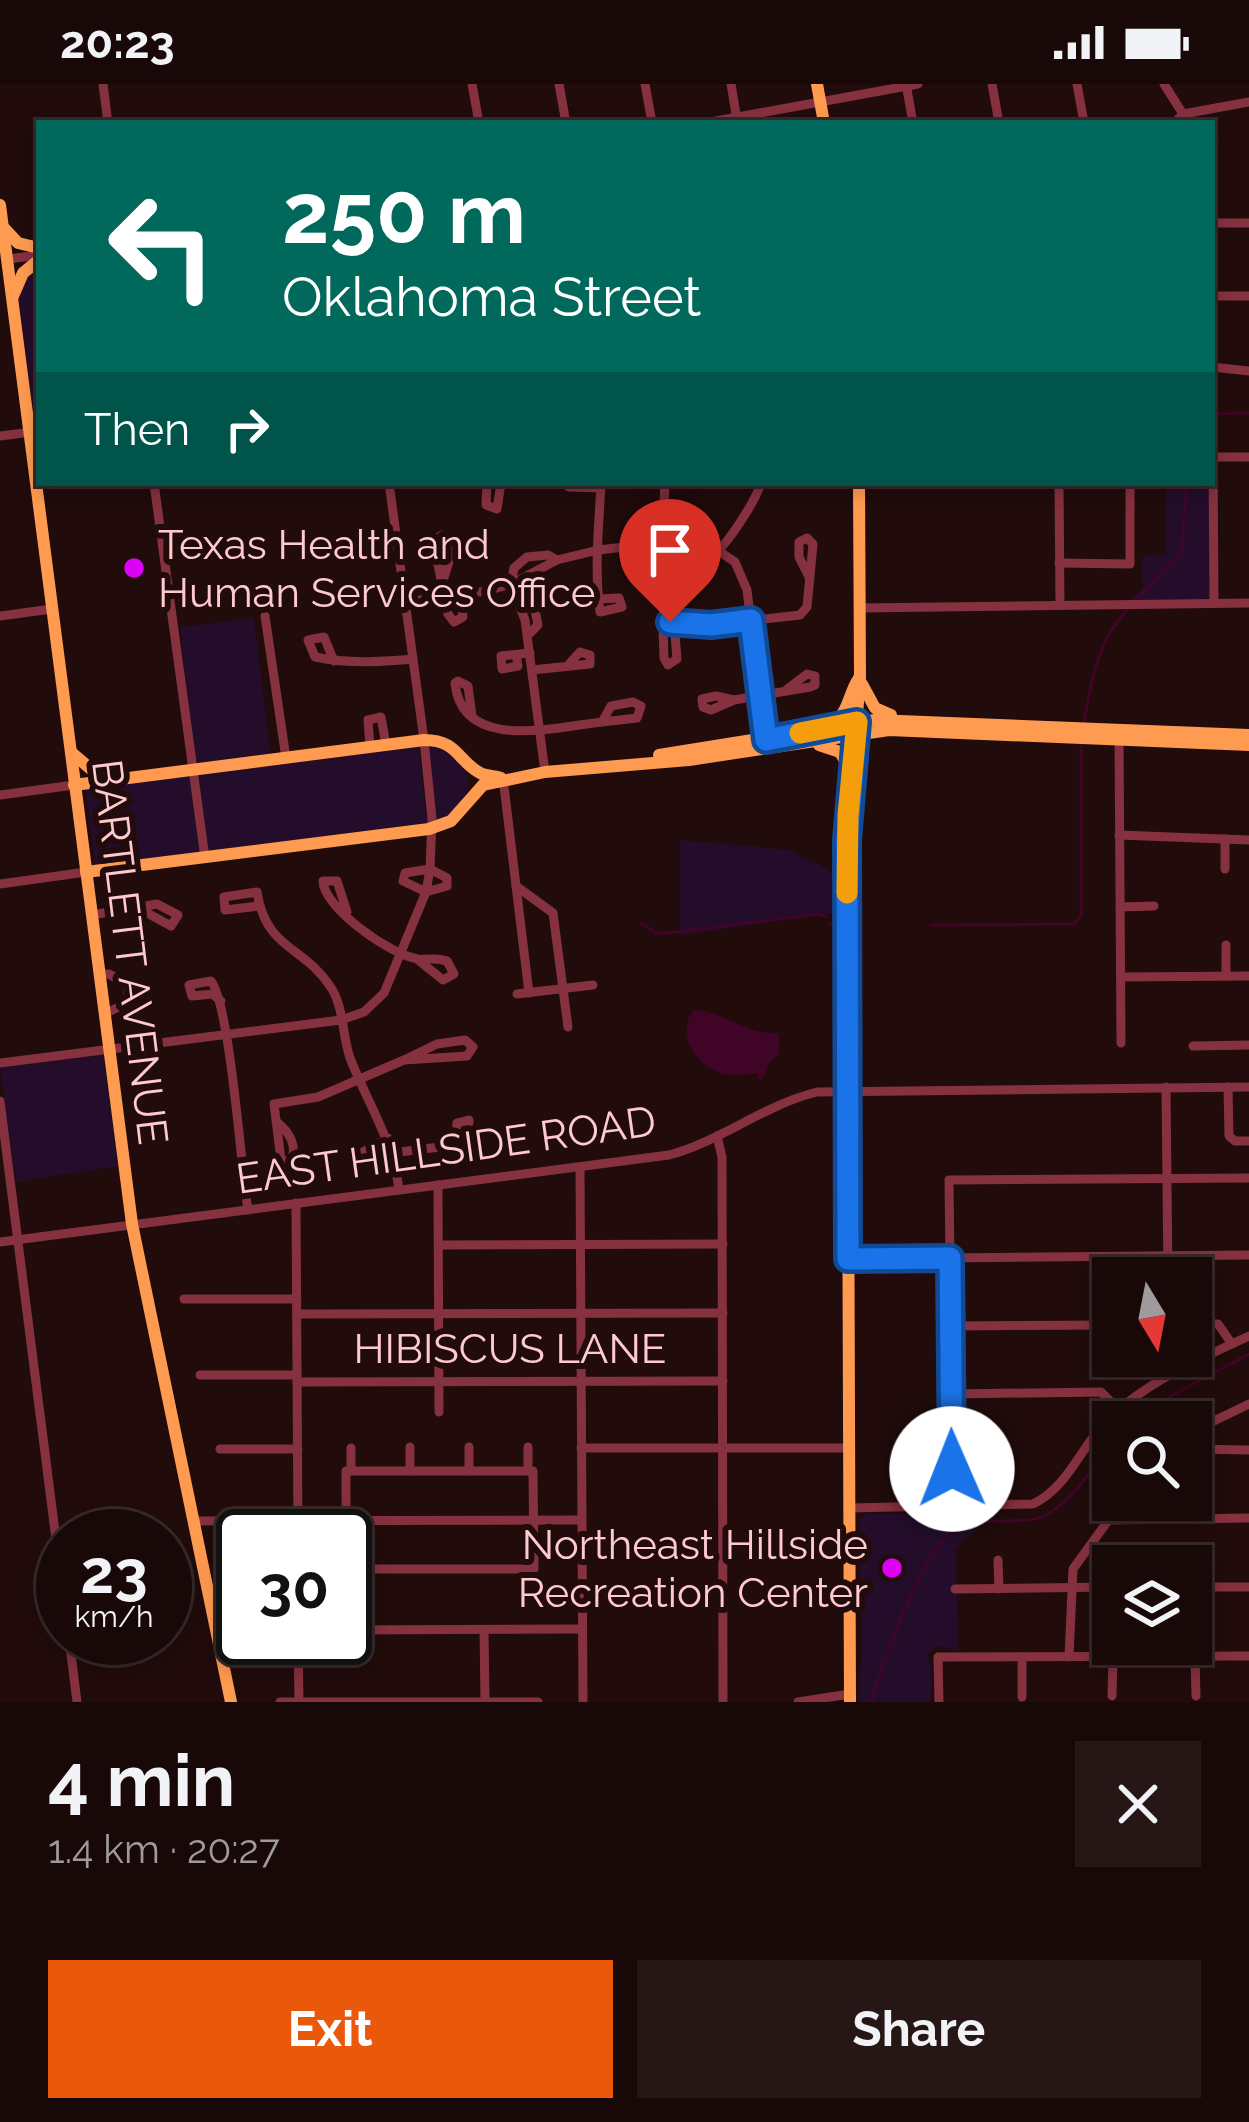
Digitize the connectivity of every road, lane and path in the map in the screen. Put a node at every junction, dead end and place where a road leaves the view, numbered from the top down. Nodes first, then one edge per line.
1 (104, 84) edge
2 (472, 84) edge
3 (559, 84) edge
4 (645, 84) edge
5 (731, 84) edge
6 (818, 84) edge
7 (992, 84) edge
8 (1077, 84) edge
9 (1164, 84) edge
10 (911, 85) edge
11 (820, 101) junction
12 (1249, 102) edge
13 (1183, 114) junction
14 (108, 120) edge
15 (478, 120) edge
16 (565, 120) edge
17 (651, 120) edge
18 (737, 120) edge
19 (823, 120) edge
20 (913, 120) edge
21 (998, 120) edge
22 (1083, 120) edge
23 (1177, 120) edge
24 (0, 205) edge
25 (2, 222) edge
26 (1249, 223) edge
27 (1215, 224) edge
28 (36, 252) edge
29 (36, 255) edge
30 (36, 258) edge
31 (4, 260) edge
32 (0, 278) edge
33 (12, 294) junction
34 (1215, 296) edge
35 (1249, 296) edge
36 (1215, 367) edge
37 (1249, 371) edge
38 (35, 432) edge
39 (0, 436) edge
40 (1249, 457) edge
41 (1215, 458) edge
42 (40, 486) edge
43 (154, 486) edge
44 (389, 486) edge
45 (487, 486) edge
46 (501, 486) edge
47 (567, 486) edge
48 (600, 486) edge
49 (665, 486) edge
50 (760, 486) edge
51 (859, 486) edge
52 (1059, 486) edge
53 (1130, 486) edge
54 (1213, 486) edge
55 (662, 543) junction
56 (719, 548) junction
57 (598, 550) junction
58 (557, 560) junction
59 (1059, 563) junction
60 (444, 578) dead end
61 (810, 579) dead end
62 (511, 584) junction
63 (460, 596) junction
64 (446, 597) junction
65 (598, 599) dead end
66 (405, 602) junction
67 (1249, 603) edge
68 (1214, 604) junction
69 (1060, 605) junction
70 (860, 608) junction
71 (52, 609) junction
72 (0, 616) edge
73 (265, 616) dead end
74 (751, 620) junction
75 (674, 622) dead end
76 (530, 653) junction
77 (516, 655) dead end
78 (413, 659) junction
79 (334, 661) dead end
80 (569, 664) dead end
81 (532, 670) junction
82 (860, 677) junction
83 (786, 689) dead end
84 (760, 694) junction
85 (734, 700) dead end
86 (472, 716) dead end
87 (908, 720) junction
88 (602, 722) dead end
89 (539, 728) junction
90 (857, 728) junction
91 (954, 728) junction
92 (825, 729) junction
93 (889, 730) junction
94 (1119, 735) junction
95 (1249, 735) edge
96 (1181, 737) junction
97 (424, 740) junction
98 (806, 743) junction
99 (386, 745) junction
100 (766, 745) junction
101 (1249, 745) edge
102 (370, 747) junction
103 (70, 750) junction
104 (286, 758) junction
105 (193, 770) junction
106 (545, 772) junction
107 (852, 774) junction
108 (157, 775) junction
109 (502, 778) junction
110 (479, 780) junction
111 (74, 785) junction
112 (0, 795) edge
113 (429, 829) junction
114 (1120, 835) junction
115 (1225, 839) junction
116 (1249, 840) edge
117 (205, 857) junction
118 (430, 868) junction
119 (1225, 869) dead end
120 (86, 872) junction
121 (0, 884) edge
122 (516, 886) junction
123 (426, 892) junction
124 (259, 906) dead end
125 (1154, 906) dead end
126 (1120, 907) junction
127 (138, 908) dead end
128 (347, 912) dead end
129 (91, 915) junction
130 (1226, 945) dead end
131 (403, 953) junction
132 (417, 959) dead end
133 (99, 974) junction
134 (1226, 976) junction
135 (1249, 976) edge
136 (1121, 977) junction
137 (592, 985) dead end
138 (563, 988) junction
139 (529, 993) junction
140 (517, 994) dead end
141 (221, 1001) dead end
142 (104, 1014) junction
143 (341, 1020) junction
144 (568, 1027) dead end
145 (226, 1033) junction
146 (1121, 1043) dead end
147 (1249, 1045) edge
148 (1193, 1046) dead end
149 (109, 1049) junction
150 (404, 1060) junction
151 (0, 1063) edge
152 (360, 1079) junction
153 (1166, 1087) junction
154 (1228, 1087) junction
155 (1249, 1087) edge
156 (847, 1090) junction
157 (0, 1101) edge
158 (277, 1122) dead end
159 (717, 1136) junction
160 (388, 1138) junction
161 (1249, 1141) edge
162 (456, 1145) dead end
163 (393, 1152) junction
164 (580, 1167) junction
165 (1249, 1178) edge
166 (1167, 1180) junction
167 (438, 1185) junction
168 (399, 1190) junction
169 (296, 1203) junction
170 (248, 1210) junction
171 (132, 1224) junction
172 (18, 1239) junction
173 (0, 1242) edge
174 (580, 1244) junction
175 (723, 1244) junction
176 (439, 1245) junction
177 (1168, 1255) junction
178 (1249, 1255) edge
179 (950, 1258) junction
180 (848, 1259) junction
181 (184, 1299) dead end
182 (297, 1299) junction
183 (723, 1312) junction
184 (440, 1313) junction
185 (581, 1313) junction
186 (297, 1314) junction
187 (1092, 1324) edge
188 (1212, 1324) edge
189 (951, 1326) junction
190 (1249, 1336) edge
191 (1232, 1344) junction
192 (200, 1375) dead end
193 (297, 1379) junction
194 (581, 1381) junction
195 (723, 1381) junction
196 (439, 1382) junction
197 (952, 1394) junction
198 (1110, 1401) edge
199 (1132, 1401) edge
200 (1249, 1404) edge
201 (439, 1412) dead end
202 (1212, 1422) edge
203 (1092, 1442) edge
204 (410, 1447) dead end
205 (470, 1447) dead end
206 (528, 1447) dead end
207 (298, 1448) junction
208 (351, 1448) dead end
209 (581, 1448) junction
210 (724, 1448) junction
211 (848, 1448) junction
212 (220, 1449) dead end
213 (1212, 1449) edge
214 (1249, 1450) edge
215 (349, 1471) junction
216 (410, 1471) junction
217 (469, 1471) junction
218 (531, 1471) junction
219 (953, 1507) junction
220 (849, 1508) junction
221 (52, 1509) edge
222 (298, 1509) edge
223 (347, 1509) edge
224 (1249, 1518) edge
225 (1212, 1519) edge
226 (372, 1520) edge
227 (534, 1520) junction
228 (582, 1520) junction
229 (194, 1521) junction
230 (216, 1521) edge
231 (1107, 1521) edge
232 (998, 1561) dead end
233 (372, 1569) edge
234 (1092, 1587) edge
235 (1212, 1587) edge
236 (1249, 1587) edge
237 (1070, 1588) junction
238 (955, 1589) dead end
239 (1000, 1589) junction
240 (216, 1625) edge
241 (582, 1629) junction
242 (372, 1630) edge
243 (484, 1630) junction
244 (1212, 1656) edge
245 (1249, 1656) edge
246 (1022, 1657) junction
247 (1070, 1657) junction
248 (1092, 1657) edge
249 (72, 1665) edge
250 (224, 1665) edge
251 (298, 1665) edge
252 (1113, 1665) edge
253 (1195, 1665) edge
254 (1022, 1696) dead end
255 (1112, 1696) dead end
256 (1196, 1696) dead end
257 (850, 1698) edge
258 (485, 1700) edge
259 (77, 1702) edge
260 (231, 1702) edge
261 (280, 1702) edge
262 (299, 1702) edge
263 (538, 1702) edge
264 (583, 1702) edge
265 (723, 1702) edge
266 (798, 1702) edge
267 (939, 1702) edge

1 - 14 street
2 - 15 street
3 - 16 street
4 - 17 street
5 - 18 street
6 - 11 main road
7 - 21 street
8 - 22 street
9 - 13 street
10 - 11 street
10 - 20 street
11 - 18 street
11 - 19 main road
12 - 13 street
13 - 23 street
24 - 25 main road, BARTLETT AVENUE
25 - 28 main road
25 - 31 main road, BARTLETT AVENUE
26 - 27 street
29 - 31 street
30 - 33 main road
31 - 33 main road, BARTLETT AVENUE
32 - 33 main road
33 - 38 main road, BARTLETT AVENUE
34 - 35 street
36 - 37 street
38 - 39 street
40 - 41 street
42 - 71 main road, BARTLETT AVENUE
43 - 105 street
44 - 66 street
45 - 46 street
47 - 48 street
48 - 57 street
49 - 55 street
50 - 56 street
51 - 70 main road
52 - 59 street
53 - 59 street
54 - 68 street
55 - 56 street
55 - 56 street
55 - 57 street
56 - 74 street
57 - 58 street
57 - 65 street
58 - 62 street
58 - 62 street
59 - 69 street
60 - 64 street
61 - 74 street
62 - 63 street
62 - 76 street
63 - 64 street
63 - 64 street
64 - 66 street
66 - 78 street
67 - 68 street
68 - 69 street
69 - 70 street
70 - 82 main road
71 - 72 street
71 - 103 main road, BARTLETT AVENUE
73 - 104 street
74 - 75 street
74 - 84 street
76 - 77 street
76 - 81 street
78 - 79 street
78 - 97 street
80 - 81 street
81 - 89 street
82 - 87 main road
82 - 90 main road
82 - 92 main road
83 - 84 street
84 - 85 street
84 - 100 street
86 - 89 street
87 - 90 main road
87 - 91 main road
88 - 89 street
89 - 106 street
90 - 92 main road
90 - 93 main road
90 - 98 main road
90 - 107 main road
91 - 93 main road
91 - 94 main road
92 - 100 main road
93 - 107 main road
94 - 96 main road
94 - 114 street
95 - 96 main road
96 - 101 main road
97 - 99 main road
97 - 110 main road
97 - 113 street
98 - 100 main road
98 - 107 main road
99 - 102 main road
99 - 102 street
100 - 106 main road
102 - 104 main road
103 - 108 main road
103 - 111 main road, BARTLETT AVENUE
104 - 105 main road
105 - 108 main road
105 - 117 street
106 - 109 main road
107 - 156 main road
108 - 111 main road
109 - 110 main road
109 - 122 street
110 - 113 main road
111 - 112 street
111 - 120 main road, BARTLETT AVENUE
113 - 117 main road
113 - 118 street
114 - 115 street
114 - 126 street
115 - 116 street
115 - 119 street
117 - 120 main road
118 - 123 street
118 - 123 street
118 - 123 street
120 - 121 street
120 - 129 main road, BARTLETT AVENUE
122 - 138 street
122 - 139 street
123 - 131 street
124 - 143 street
125 - 126 street
126 - 136 street
127 - 129 street
128 - 131 street
129 - 133 main road, BARTLETT AVENUE
130 - 134 street
131 - 132 street
131 - 143 street
133 - 142 main road, BARTLETT AVENUE
133 - 142 street
134 - 135 street
134 - 136 street
136 - 146 street
137 - 138 street
138 - 139 street
138 - 144 street
139 - 140 street
141 - 145 street
142 - 149 main road, BARTLETT AVENUE
143 - 145 street
143 - 152 street
145 - 149 street
145 - 170 street
147 - 148 street
149 - 151 street
149 - 171 main road, BARTLETT AVENUE
150 - 150 street
150 - 152 street
152 - 158 street
152 - 160 street
153 - 154 street, EAST HILLSIDE ROAD
153 - 156 street, EAST HILLSIDE ROAD
153 - 166 street
154 - 155 street, EAST HILLSIDE ROAD
154 - 161 street
156 - 159 street, EAST HILLSIDE ROAD
156 - 180 main road
157 - 172 street
159 - 164 street, EAST HILLSIDE ROAD
159 - 175 street
160 - 163 street
160 - 163 street
162 - 163 street
163 - 168 street
164 - 167 street, EAST HILLSIDE ROAD
164 - 174 street
165 - 166 street
166 - 177 street
166 - 179 street
167 - 168 street, EAST HILLSIDE ROAD
167 - 176 street
168 - 169 street, EAST HILLSIDE ROAD
169 - 170 street, EAST HILLSIDE ROAD
169 - 182 street
170 - 171 street, EAST HILLSIDE ROAD
171 - 172 street, EAST HILLSIDE ROAD
171 - 229 main road, BARTLETT AVENUE
172 - 173 street, EAST HILLSIDE ROAD
172 - 221 street
174 - 175 street
174 - 176 street
174 - 185 street
175 - 183 street
176 - 184 street
177 - 178 street
177 - 179 street
179 - 180 street
179 - 189 street
180 - 211 main road
181 - 182 street
182 - 186 street
183 - 185 street
183 - 195 street
184 - 185 street
184 - 186 street
184 - 196 street
185 - 194 street
186 - 193 street
187 - 189 street
188 - 191 street
189 - 197 street
190 - 191 street
191 - 199 street
192 - 193 street, HIBISCUS LANE
193 - 196 street, HIBISCUS LANE
193 - 207 street
194 - 195 street, HIBISCUS LANE
194 - 196 street, HIBISCUS LANE
194 - 209 street
195 - 210 street
196 - 201 street
197 - 198 street
197 - 219 street
200 - 202 street
203 - 219 street
204 - 216 street
205 - 217 street
206 - 218 street
207 - 212 street
207 - 222 street
208 - 215 street
209 - 210 street
209 - 228 street
210 - 211 street
210 - 265 street
211 - 220 main road
213 - 214 street
215 - 216 street
215 - 223 street
216 - 217 street
217 - 218 street
218 - 227 street
219 - 220 street
220 - 257 main road
224 - 225 street
226 - 227 street
227 - 228 street
227 - 233 street
228 - 241 street
229 - 230 street
229 - 240 main road, BARTLETT AVENUE
231 - 237 street
232 - 239 street
234 - 237 street
235 - 236 street
237 - 239 street
237 - 247 street
238 - 239 street
241 - 243 street
241 - 264 street
242 - 243 street
243 - 258 street
244 - 245 street
246 - 247 street
246 - 254 street
246 - 267 street
247 - 248 street
249 - 259 street
250 - 260 main road, BARTLETT AVENUE
251 - 262 street
252 - 255 street
253 - 256 street
257 - 266 street
258 - 262 street
258 - 263 street
261 - 262 street

